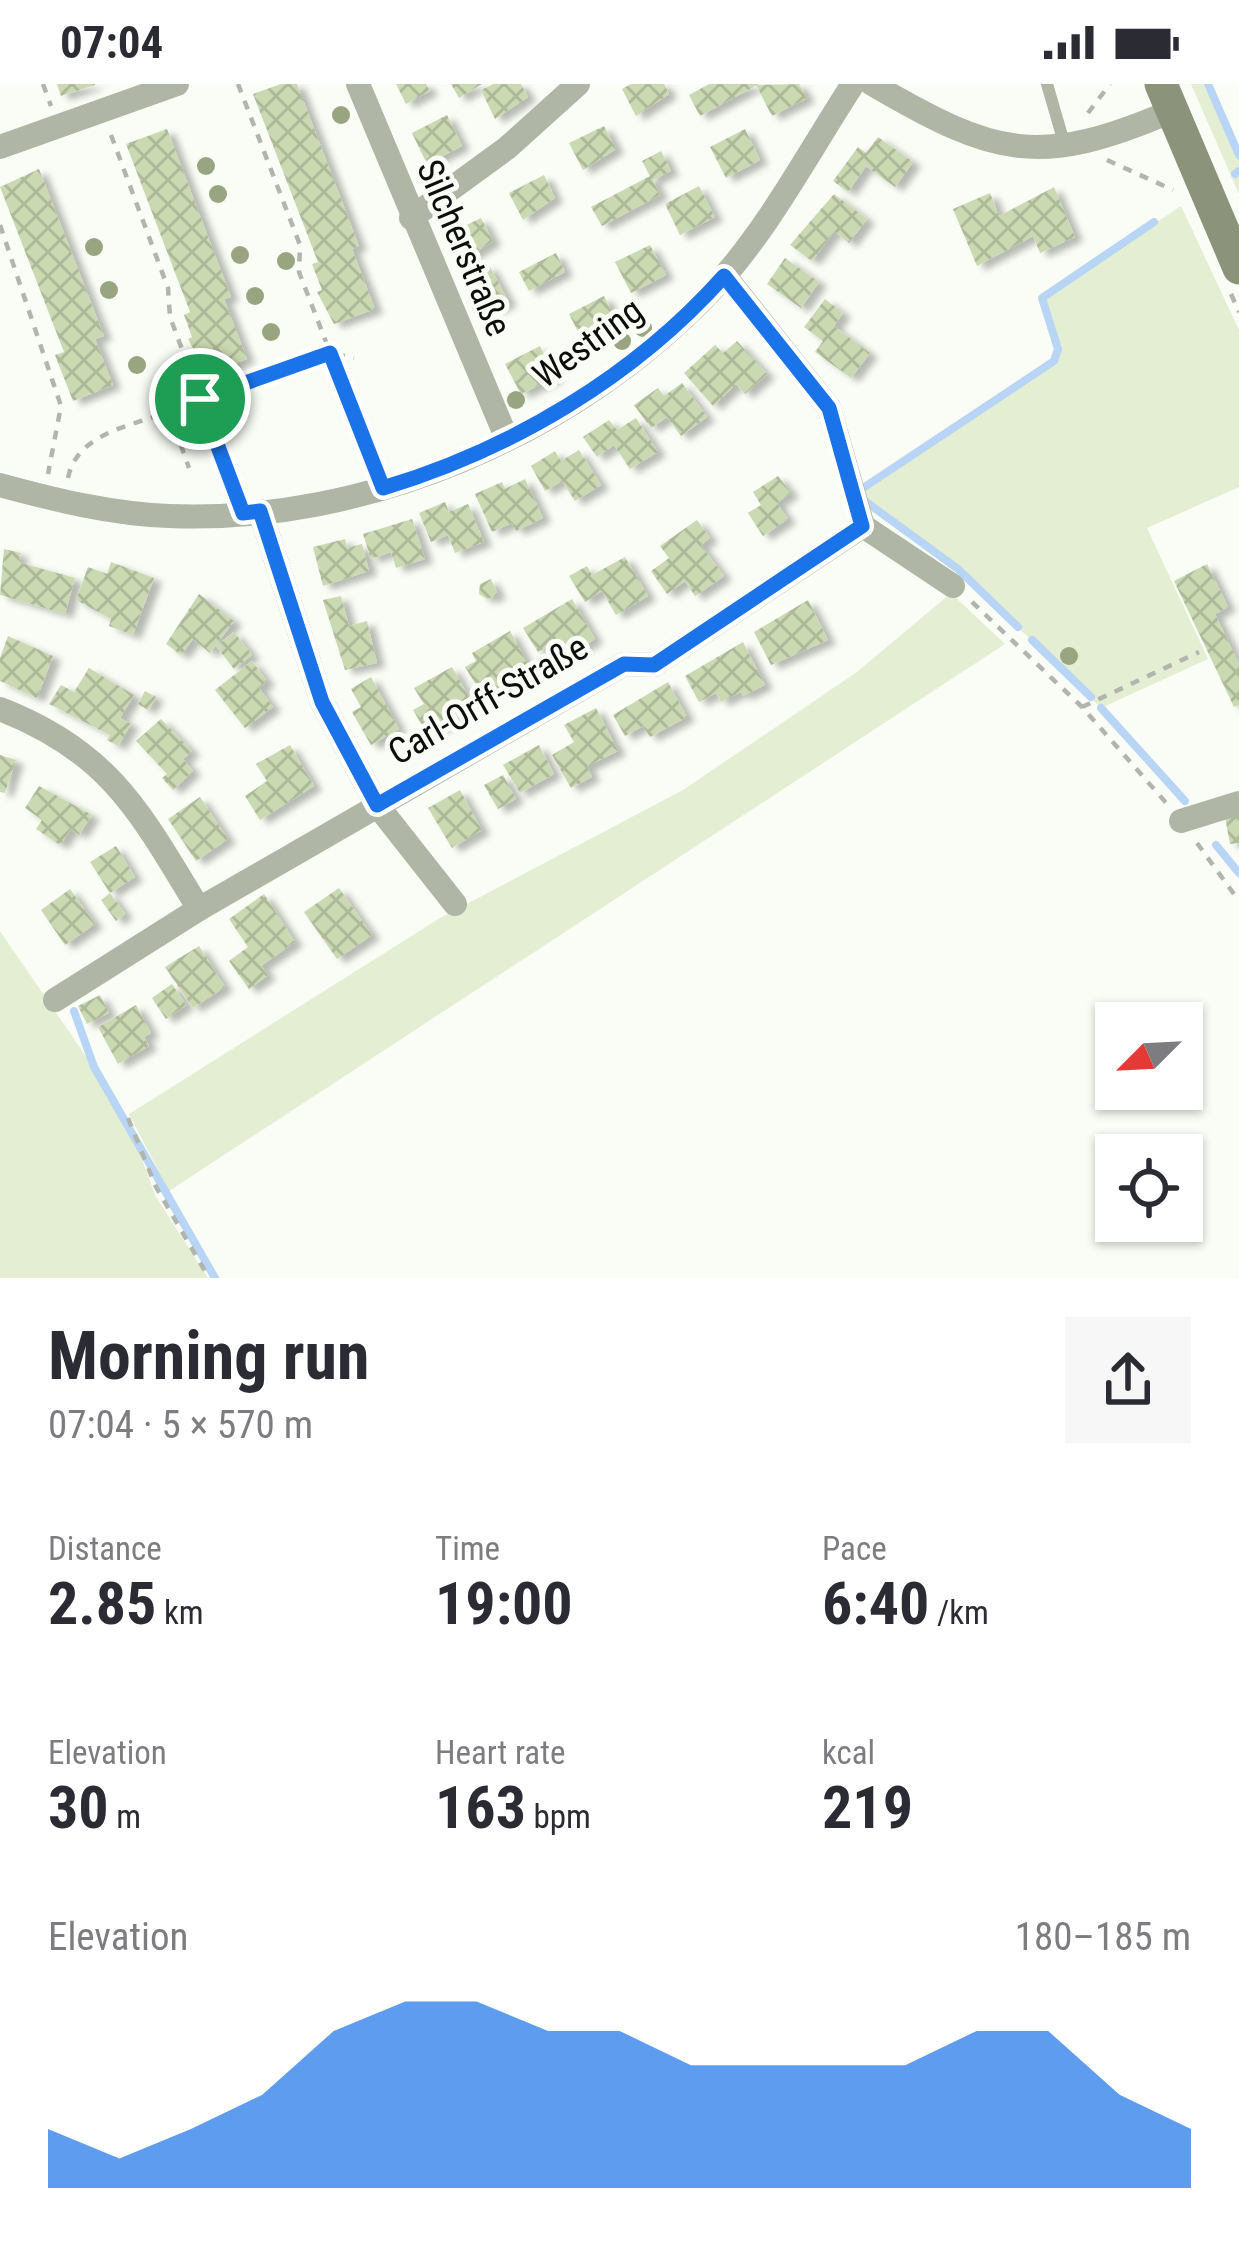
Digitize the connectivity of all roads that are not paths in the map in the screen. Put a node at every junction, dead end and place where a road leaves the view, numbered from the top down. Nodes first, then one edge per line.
1 (177, 84) edge
2 (358, 84) edge
3 (578, 84) edge
4 (853, 84) edge
5 (872, 84) edge
6 (1047, 84) edge
7 (1167, 97) edge
8 (0, 147) edge
9 (1065, 147) junction
10 (411, 218) junction
11 (1239, 268) edge
12 (724, 276) junction
13 (507, 439) junction
14 (0, 484) edge
15 (252, 512) junction
16 (862, 526) junction
17 (953, 586) road end
18 (0, 709) edge
19 (1239, 803) edge
20 (377, 805) junction
21 (1181, 820) road end
22 (454, 904) dead end
23 (199, 909) junction
24 (55, 1000) dead end

1 - 8 street
2 - 10 street, Silcherstraße
3 - 10 street
4 - 12 street, Westring
5 - 9 street
6 - 9 lane
7 - 9 street
7 - 11 main road
10 - 13 street, Silcherstraße
12 - 13 street, Westring
12 - 16 street
13 - 15 street, Westring
14 - 15 street, Westring
15 - 20 street
16 - 17 street
16 - 20 street, Carl-Orff-Straße
18 - 23 street
19 - 21 street
20 - 22 street
20 - 23 street, Carl-Orff-Straße
23 - 24 street, Carl-Orff-Straße

